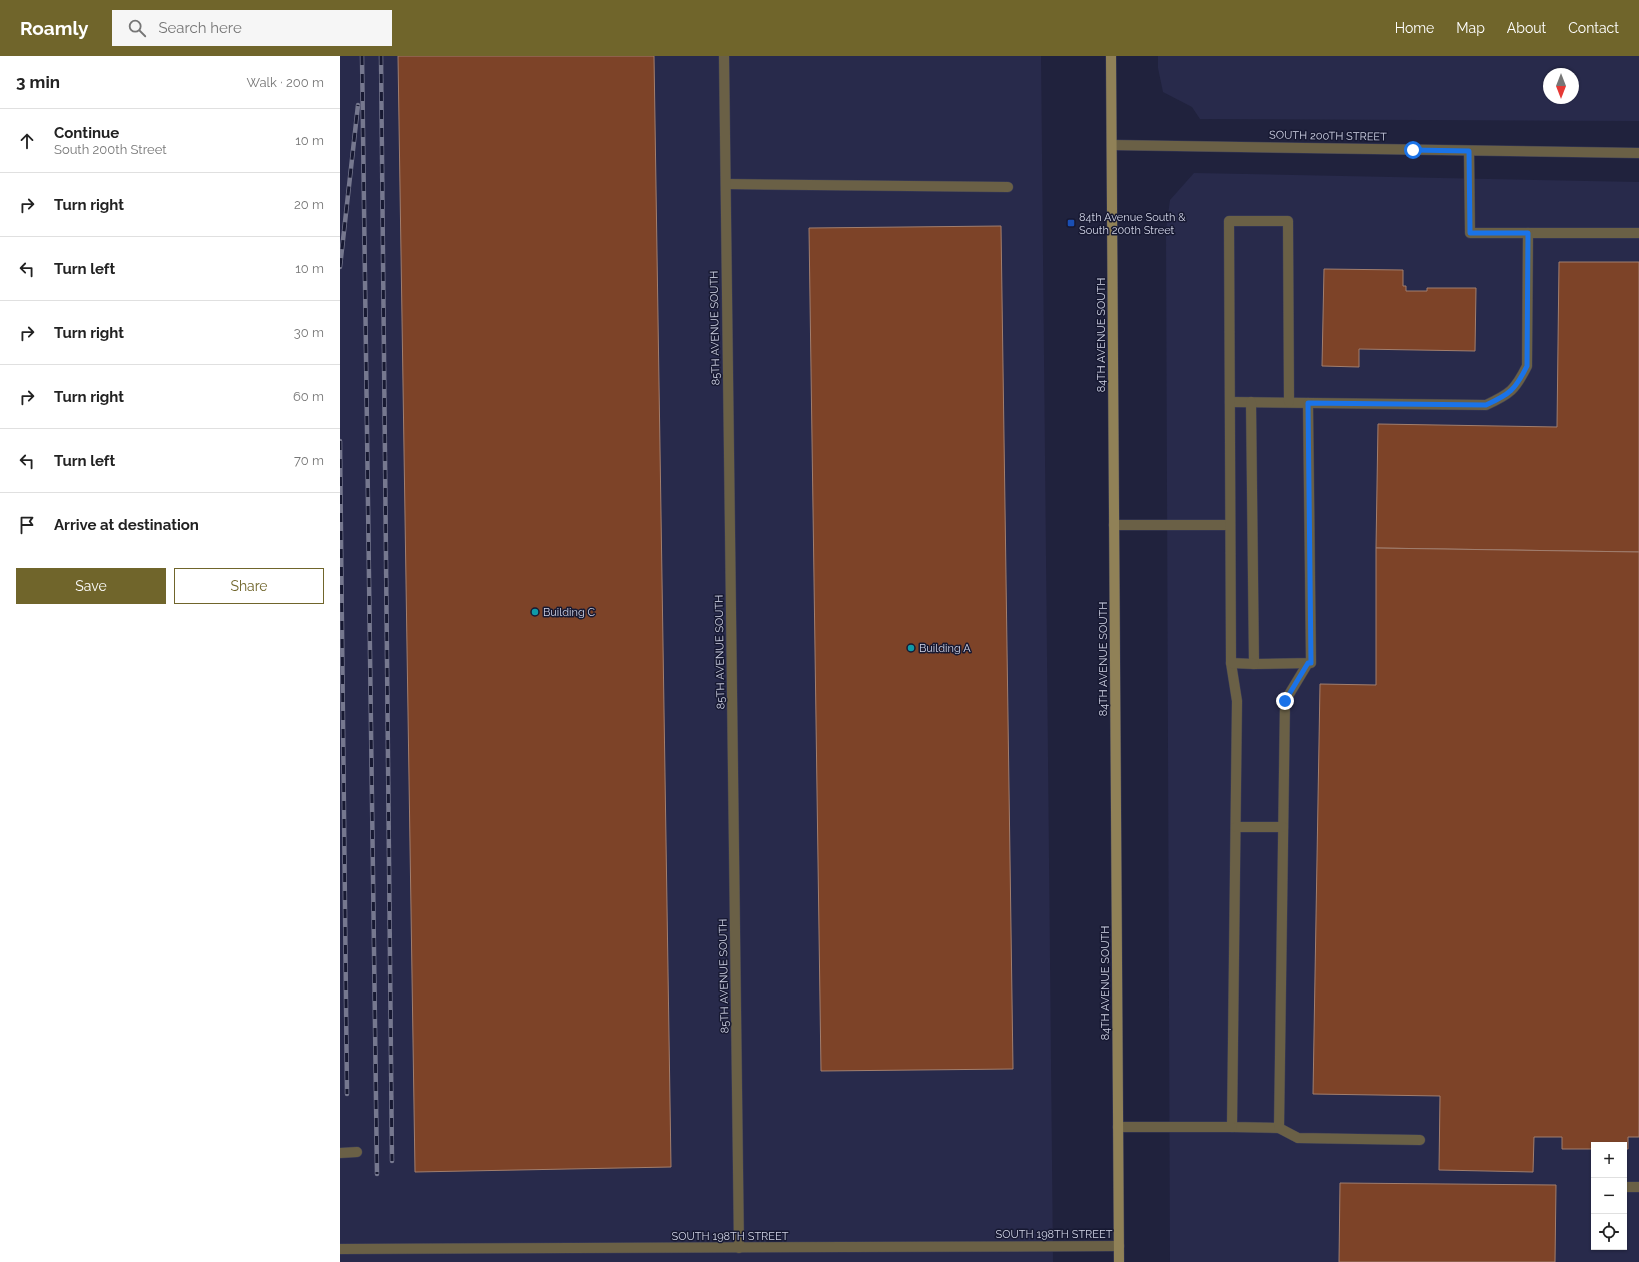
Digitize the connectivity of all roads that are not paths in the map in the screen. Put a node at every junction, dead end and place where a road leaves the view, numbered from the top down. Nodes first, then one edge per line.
1 (724, 56) edge
2 (1111, 56) edge
3 (1112, 145) junction
4 (1469, 151) junction
5 (1639, 153) edge
6 (726, 184) junction
7 (1008, 187) dead end
8 (1528, 233) junction
9 (1639, 233) edge
10 (1230, 402) junction
11 (1251, 402) junction
12 (1289, 402) junction
13 (1308, 403) junction
14 (1114, 525) junction
15 (1230, 525) junction
16 (1231, 663) junction
17 (1308, 663) junction
18 (1254, 664) junction
19 (1236, 827) junction
20 (1283, 827) junction
21 (1118, 1127) junction
22 (1232, 1127) junction
23 (1279, 1128) junction
24 (1420, 1140) dead end
25 (357, 1152) dead end
26 (340, 1153) edge
27 (1627, 1187) edge
28 (1639, 1187) edge
29 (1119, 1246) junction
30 (740, 1248) junction
31 (340, 1249) edge
32 (1119, 1262) edge

1 - 6 street, 85TH AVENUE SOUTH
2 - 3 main road, 84TH AVENUE SOUTH
3 - 4 street, SOUTH 200TH STREET
3 - 14 main road, 84TH AVENUE SOUTH
4 - 5 street, SOUTH 200TH STREET
4 - 8 street
6 - 7 street
6 - 30 street, 85TH AVENUE SOUTH
8 - 9 street
8 - 13 street
10 - 11 street
10 - 12 street
10 - 15 street
11 - 12 street
11 - 18 street
12 - 13 street
13 - 17 street
14 - 15 street
14 - 21 main road, 84TH AVENUE SOUTH
15 - 16 street
16 - 18 street
16 - 19 street
17 - 18 street
17 - 20 street
19 - 20 street
19 - 22 street
20 - 23 street
21 - 22 street
21 - 29 main road, 84TH AVENUE SOUTH
22 - 23 street
23 - 24 street
25 - 26 street
27 - 28 street
29 - 30 street, SOUTH 198TH STREET
29 - 32 main road, 84TH AVENUE SOUTH
30 - 31 street, SOUTH 198TH STREET

